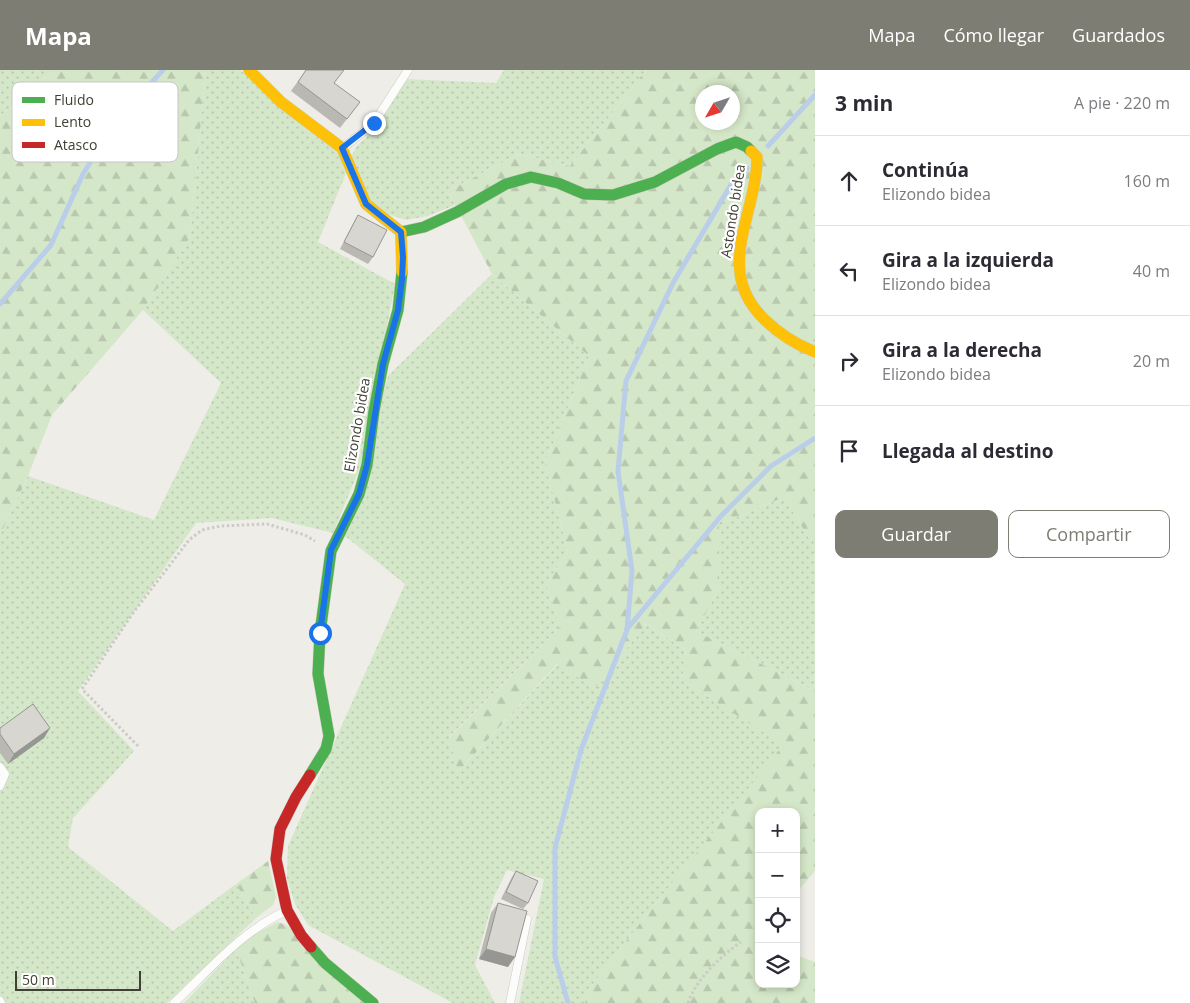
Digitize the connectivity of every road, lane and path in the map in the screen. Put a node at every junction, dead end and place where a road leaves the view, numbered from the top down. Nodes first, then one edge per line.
1 (249, 70) edge
2 (408, 70) edge
3 (342, 148) junction
4 (401, 232) junction
5 (815, 352) edge
6 (331, 550) junction
7 (138, 746) dead end
8 (0, 767) edge
9 (0, 786) edge
10 (287, 910) junction
11 (527, 919) edge
12 (741, 942) dead end
13 (174, 1003) edge
14 (373, 1003) edge
15 (510, 1003) edge
16 (688, 1003) edge

1 - 3 street
2 - 3 lane
3 - 4 street
4 - 5 street, Astondo bidea
4 - 6 street, Elizondo bidea
6 - 7 path
6 - 10 street, Elizondo bidea
8 - 9 lane
10 - 13 lane
10 - 14 street, Elizondo bidea
11 - 15 lane
12 - 16 path

